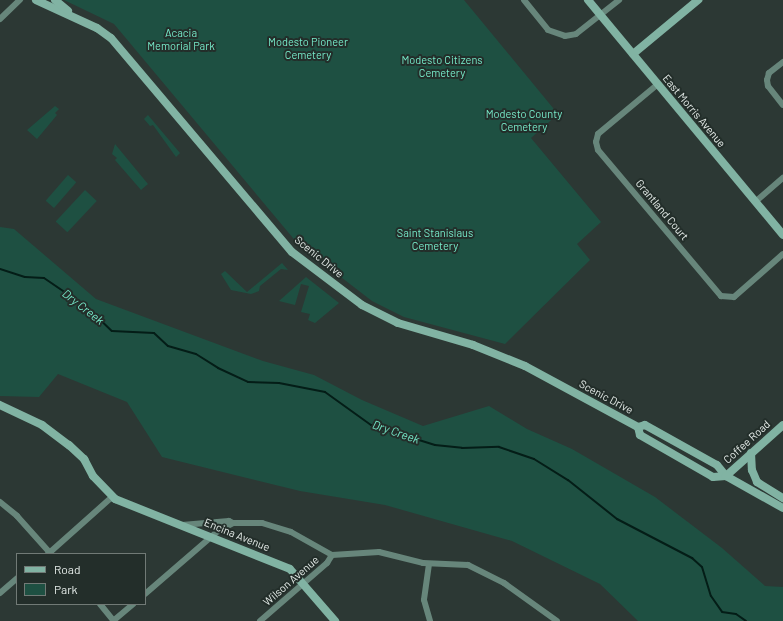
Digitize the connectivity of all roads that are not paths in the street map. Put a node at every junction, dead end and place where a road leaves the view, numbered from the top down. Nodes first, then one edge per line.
1 (20, 0) edge
2 (36, 0) edge
3 (55, 0) edge
4 (524, 0) edge
5 (588, 0) edge
6 (619, 0) edge
7 (698, 0) edge
8 (601, 15) junction
9 (74, 17) junction
10 (0, 19) edge
11 (633, 54) junction
12 (783, 62) edge
13 (658, 84) junction
14 (783, 105) edge
15 (783, 178) edge
16 (756, 202) junction
17 (783, 235) edge
18 (783, 254) edge
19 (0, 405) edge
20 (783, 425) edge
21 (751, 453) junction
22 (726, 476) junction
23 (112, 497) junction
24 (783, 498) edge
25 (0, 502) edge
26 (783, 508) edge
27 (233, 523) junction
28 (181, 525) junction
29 (212, 537) junction
30 (50, 553) edge
31 (332, 555) junction
32 (429, 564) junction
33 (16, 579) edge
34 (304, 583) junction
35 (0, 593) edge
36 (146, 593) edge
37 (101, 605) edge
38 (132, 605) edge
39 (113, 621) edge
40 (260, 621) edge
41 (335, 621) edge
42 (430, 621) edge
43 (557, 621) edge

1 - 10 street
2 - 9 main road, Scenic Drive
3 - 9 main road
4 - 8 street
5 - 8 main road, East Morris Avenue
6 - 8 street
7 - 11 main road
8 - 11 main road, East Morris Avenue
9 - 22 main road, Scenic Drive
11 - 13 main road, East Morris Avenue
12 - 14 street
13 - 16 main road, East Morris Avenue
13 - 18 street, Grantland Court
15 - 16 street
16 - 17 main road, East Morris Avenue
19 - 23 main road
20 - 21 main road, Coffee Road
21 - 22 main road, Coffee Road
21 - 24 main road
22 - 26 main road, Scenic Drive
23 - 28 main road, Encina Avenue
23 - 30 street
25 - 30 street
27 - 28 street
27 - 29 street
27 - 31 street
28 - 29 main road, Encina Avenue
29 - 34 main road, Encina Avenue
29 - 36 street
31 - 32 street
31 - 34 street, Wilson Avenue
32 - 42 street
32 - 43 street
33 - 35 street
34 - 40 street, Wilson Avenue
34 - 41 main road, Encina Avenue
37 - 39 street
38 - 39 street

